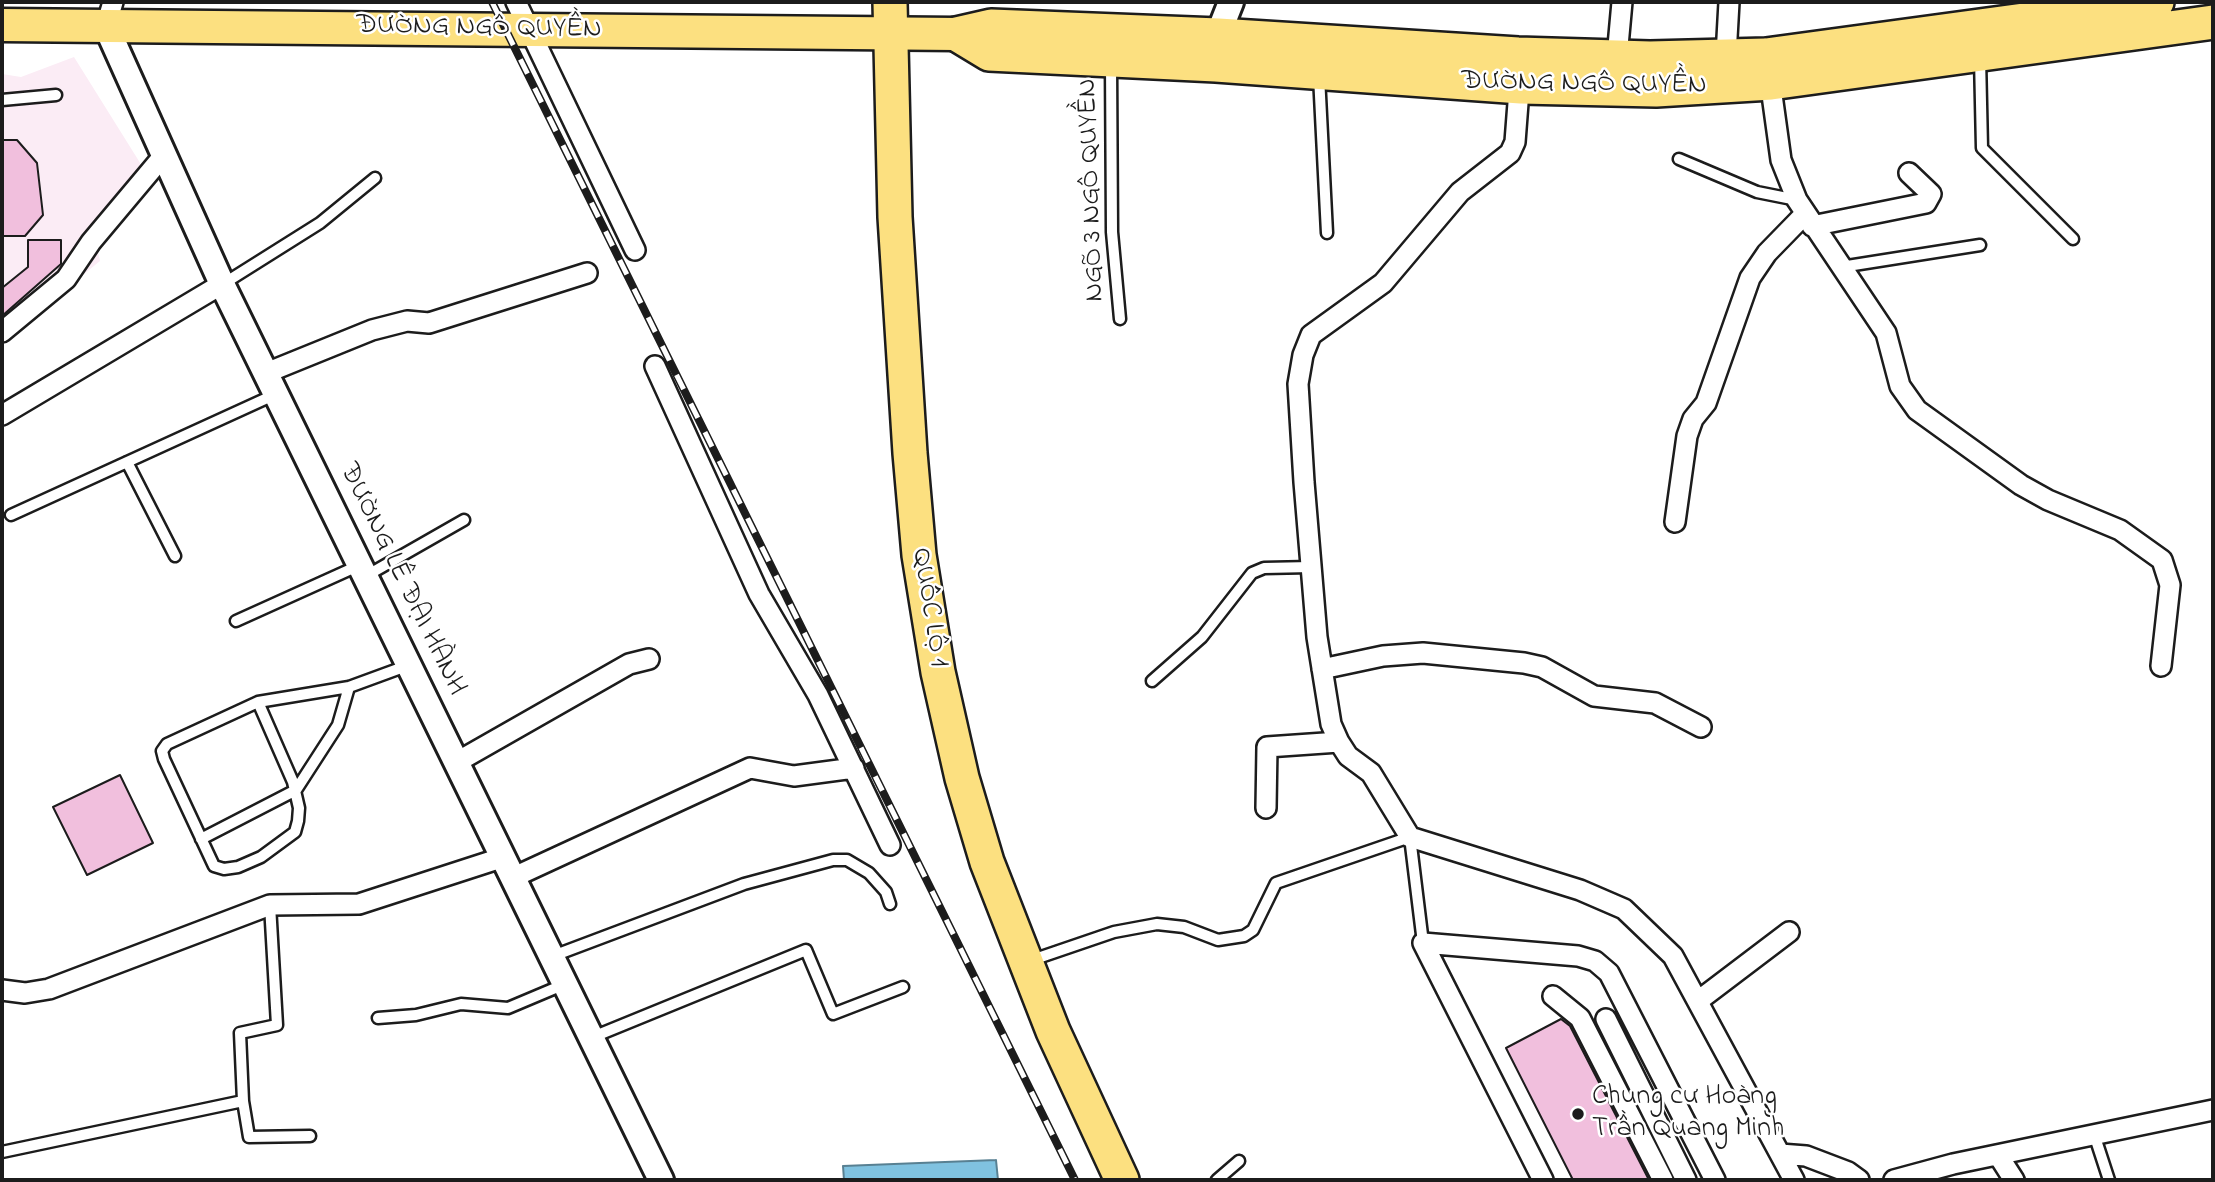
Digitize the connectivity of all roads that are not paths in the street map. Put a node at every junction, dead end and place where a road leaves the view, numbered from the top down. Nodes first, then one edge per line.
1 (1231, 2) edge
2 (1622, 2) edge
3 (1728, 2) edge
4 (2157, 2) edge
5 (2084, 7) edge
6 (109, 14) edge
7 (522, 16) edge
8 (890, 18) edge
9 (2213, 22) edge
10 (2, 25) edge
11 (956, 34) junction
12 (1217, 50) junction
13 (1518, 54) junction
14 (1980, 54) junction
15 (1726, 56) junction
16 (1617, 57) junction
17 (1111, 60) junction
18 (1768, 69) junction
19 (1318, 72) junction
20 (1521, 87) junction
21 (56, 95) dead end
22 (2, 100) edge
23 (164, 156) junction
24 (1679, 159) dead end
25 (1909, 173) dead end
26 (375, 177) dead end
27 (1805, 214) junction
28 (1327, 233) dead end
29 (2073, 239) dead end
30 (1980, 245) dead end
31 (635, 250) dead end
32 (1840, 267) junction
33 (587, 273) dead end
34 (222, 284) junction
35 (1120, 319) dead end
36 (2, 332) edge
37 (655, 366) dead end
38 (271, 383) junction
39 (2, 415) edge
40 (127, 462) junction
41 (11, 515) dead end
42 (464, 520) dead end
43 (1675, 522) dead end
44 (175, 556) dead end
45 (1311, 567) junction
46 (363, 570) junction
47 (236, 621) dead end
48 (649, 659) dead end
49 (409, 664) junction
50 (2161, 666) dead end
51 (1322, 669) junction
52 (1152, 681) dead end
53 (349, 687) junction
54 (258, 702) junction
55 (1702, 727) dead end
56 (1339, 742) junction
57 (457, 762) junction
58 (853, 768) junction
59 (296, 790) junction
60 (1266, 807) dead end
61 (1410, 837) junction
62 (201, 839) junction
63 (890, 845) dead end
64 (509, 867) junction
65 (890, 904) dead end
66 (270, 905) junction
67 (1789, 932) dead end
68 (1423, 943) junction
69 (552, 956) junction
70 (1025, 963) junction
71 (565, 984) junction
72 (903, 987) dead end
73 (2, 990) edge
74 (1553, 996) dead end
75 (1698, 1001) junction
76 (1628, 1010) junction
77 (378, 1017) dead end
78 (1606, 1019) junction
79 (1584, 1028) junction
80 (592, 1037) junction
81 (1630, 1069) junction
82 (1610, 1080) junction
83 (243, 1101) junction
84 (1678, 1108) junction
85 (2213, 1110) edge
86 (1656, 1119) junction
87 (1636, 1129) junction
88 (2094, 1134) junction
89 (310, 1136) dead end
90 (2, 1152) edge
91 (1780, 1154) junction
92 (1998, 1155) junction
93 (1704, 1158) junction
94 (1239, 1161) dead end
95 (1683, 1175) edge
96 (662, 1180) edge
97 (1122, 1180) edge
98 (1217, 1180) edge
99 (1543, 1180) edge
100 (1662, 1180) edge
101 (1715, 1180) edge
102 (1794, 1180) edge
103 (1859, 1180) edge
104 (1894, 1180) edge
105 (2014, 1180) edge
106 (2109, 1180) edge

1 - 12 street
2 - 16 street
3 - 15 street
4 - 5 highway, ĐƯỜNG NGÔ QUYỀN
5 - 18 highway, ĐƯỜNG NGÔ QUYỀN
6 - 7 main road, ĐƯỜNG NGÔ QUYỀN
6 - 10 main road, ĐƯỜNG NGÔ QUYỀN
6 - 23 street, ĐƯỜNG LÊ ĐẠI HÀNH
7 - 8 main road, ĐƯỜNG NGÔ QUYỀN
7 - 31 street
8 - 11 main road, ĐƯỜNG NGÔ QUYỀN
8 - 70 highway, QUỐC LỘ 1
9 - 14 highway, ĐƯỜNG NGÔ QUYỀN
11 - 12 highway, ĐƯỜNG NGÔ QUYỀN
11 - 17 highway, ĐƯỜNG NGÔ QUYỀN
12 - 13 highway, ĐƯỜNG NGÔ QUYỀN
12 - 17 highway, ĐƯỜNG NGÔ QUYỀN
12 - 19 highway, ĐƯỜNG NGÔ QUYỀN
13 - 16 highway, ĐƯỜNG NGÔ QUYỀN
13 - 20 street
14 - 18 highway, ĐƯỜNG NGÔ QUYỀN
14 - 29 lane
15 - 16 highway, ĐƯỜNG NGÔ QUYỀN
15 - 18 highway, ĐƯỜNG NGÔ QUYỀN
17 - 35 lane, NGÕ 3 NGÔ QUYỀN
18 - 20 highway, ĐƯỜNG NGÔ QUYỀN
18 - 27 street
19 - 20 highway, ĐƯỜNG NGÔ QUYỀN
19 - 28 lane
20 - 45 street
21 - 22 lane
23 - 34 street, ĐƯỜNG LÊ ĐẠI HÀNH
23 - 36 street
24 - 27 lane
25 - 27 street
26 - 34 lane
27 - 32 street
27 - 43 street
30 - 32 lane
32 - 50 street
33 - 38 street
34 - 38 street, ĐƯỜNG LÊ ĐẠI HÀNH
34 - 39 street
37 - 58 street
38 - 40 lane
38 - 46 street, ĐƯỜNG LÊ ĐẠI HÀNH
40 - 41 lane
40 - 44 lane
42 - 46 lane
45 - 51 street
45 - 52 lane
46 - 47 lane
46 - 49 street, ĐƯỜNG LÊ ĐẠI HÀNH
48 - 57 street
49 - 53 lane
49 - 57 street, ĐƯỜNG LÊ ĐẠI HÀNH
51 - 55 street
51 - 56 street
53 - 54 lane
53 - 59 lane
54 - 59 lane
54 - 62 lane
56 - 60 street
56 - 61 street
57 - 64 street, ĐƯỜNG LÊ ĐẠI HÀNH
58 - 63 street
58 - 64 street
59 - 62 lane
59 - 62 lane
61 - 68 lane
61 - 70 lane
61 - 75 street
64 - 66 street
64 - 69 street, ĐƯỜNG LÊ ĐẠI HÀNH
65 - 69 lane
66 - 73 street
66 - 83 lane
67 - 75 street
68 - 76 street
68 - 99 street
69 - 71 street, ĐƯỜNG LÊ ĐẠI HÀNH
70 - 97 highway, QUỐC LỘ 1
71 - 77 lane
71 - 80 street, ĐƯỜNG LÊ ĐẠI HÀNH
72 - 80 lane
74 - 79 street
75 - 91 street
76 - 78 street
76 - 84 street
78 - 79 street
78 - 81 street
79 - 82 street
80 - 96 street, ĐƯỜNG LÊ ĐẠI HÀNH
81 - 82 street
81 - 86 street
82 - 87 street
83 - 89 lane
83 - 90 lane
84 - 86 street
84 - 93 street
85 - 88 street
86 - 87 street
86 - 95 street
87 - 100 street
88 - 92 street
88 - 106 lane
91 - 102 street
91 - 103 street
92 - 104 street
92 - 105 street
93 - 95 street
93 - 101 street
94 - 98 lane
95 - 100 street

